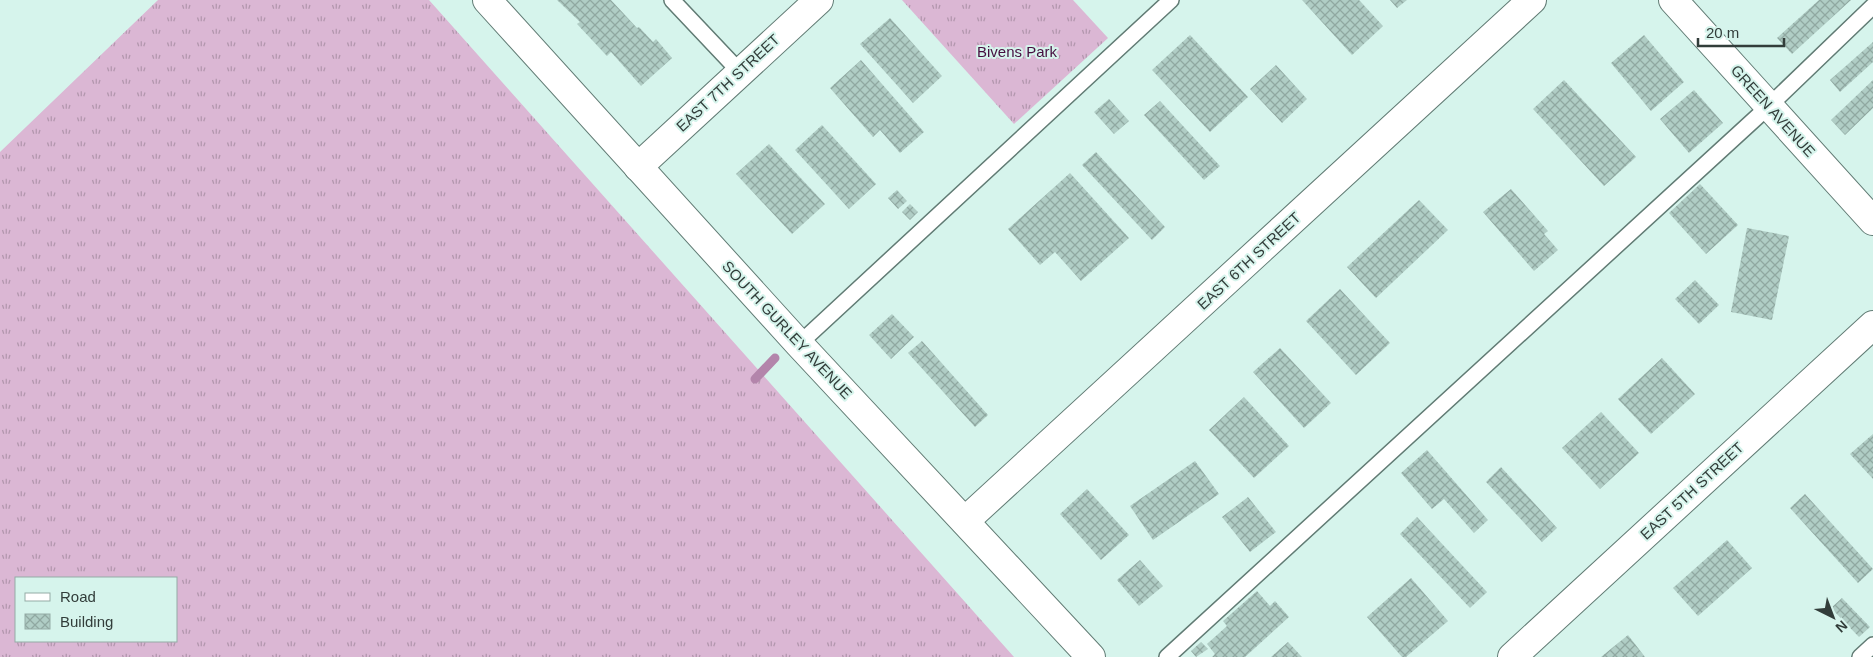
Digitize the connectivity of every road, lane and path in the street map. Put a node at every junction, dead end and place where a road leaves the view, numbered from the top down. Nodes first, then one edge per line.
1 (487, 0) edge
2 (672, 0) edge
3 (819, 0) edge
4 (1171, 0) edge
5 (1532, 0) edge
6 (1673, 0) edge
7 (1873, 6) edge
8 (740, 72) junction
9 (1769, 106) junction
10 (638, 167) junction
11 (1873, 221) edge
12 (1873, 325) edge
13 (799, 344) junction
14 (966, 522) junction
15 (1873, 645) edge
16 (1091, 657) edge
17 (1166, 657) edge
18 (1512, 657) edge
19 (1860, 657) edge

1 - 10 street, SOUTH GURLEY AVENUE
2 - 8 lane
3 - 8 street, EAST 7TH STREET
4 - 13 lane
5 - 14 street, EAST 6TH STREET
6 - 9 street, GREEN AVENUE
7 - 9 lane
8 - 10 street, EAST 7TH STREET
9 - 11 street, GREEN AVENUE
9 - 17 lane
10 - 13 street, SOUTH GURLEY AVENUE
12 - 18 street, EAST 5TH STREET
13 - 14 street, SOUTH GURLEY AVENUE
14 - 16 street, SOUTH GURLEY AVENUE
15 - 19 lane

